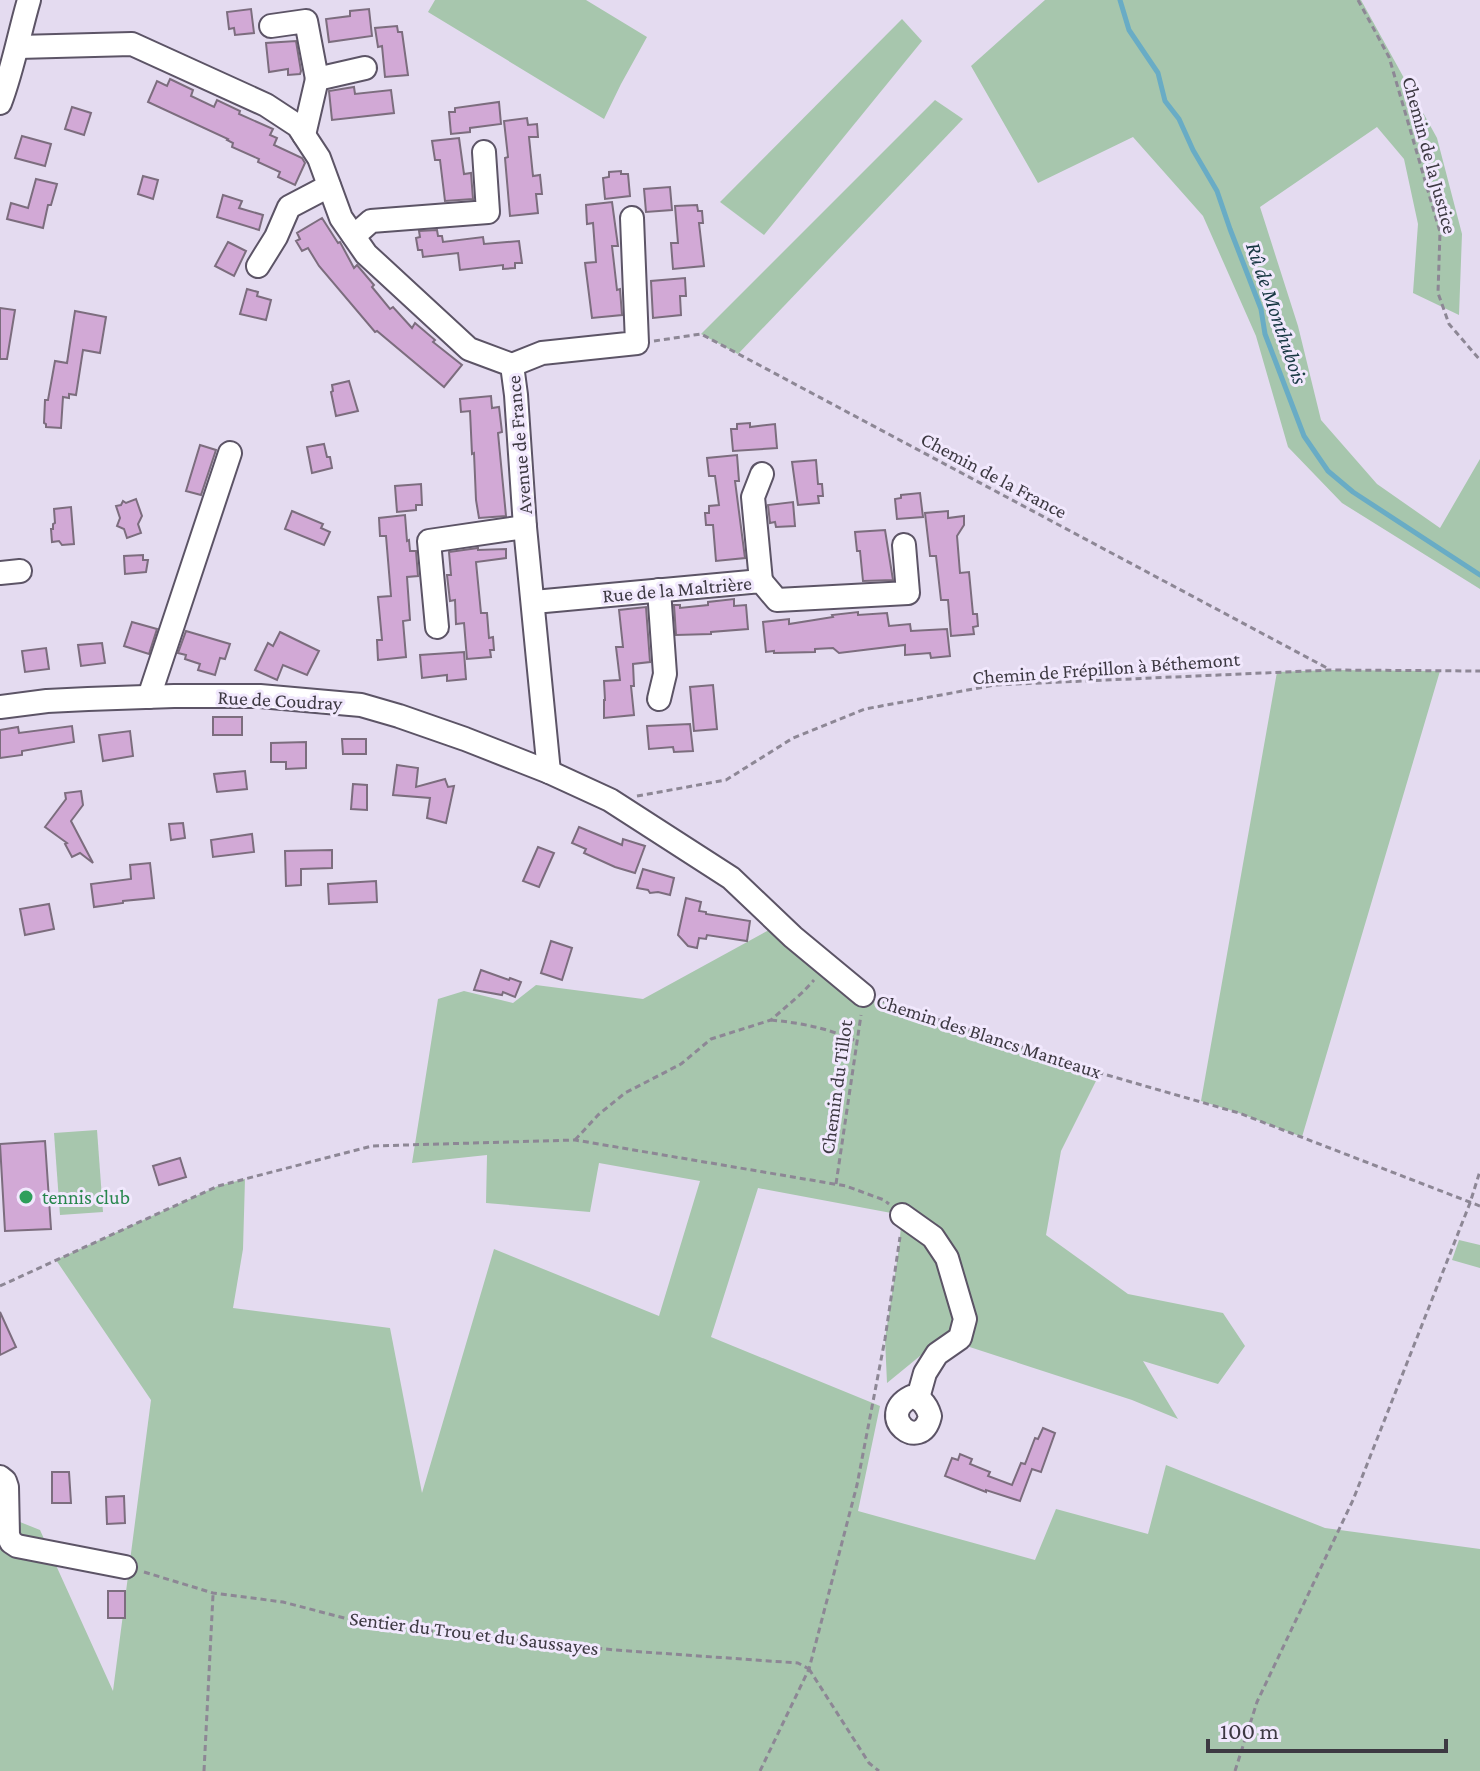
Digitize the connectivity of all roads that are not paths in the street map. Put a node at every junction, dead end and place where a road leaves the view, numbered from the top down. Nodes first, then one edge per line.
1 (29, 0) edge
2 (271, 26) dead end
3 (18, 47) junction
4 (365, 68) dead end
5 (317, 79) junction
6 (1, 97) edge
7 (304, 135) junction
8 (484, 152) dead end
9 (329, 186) junction
10 (632, 218) dead end
11 (354, 236) junction
12 (258, 266) dead end
13 (512, 365) junction
14 (230, 453) dead end
15 (762, 474) dead end
16 (525, 527) junction
17 (904, 545) dead end
18 (761, 581) junction
19 (659, 590) junction
20 (534, 602) junction
21 (437, 627) dead end
22 (149, 697) junction
23 (659, 699) dead end
24 (0, 707) edge
25 (549, 772) junction
26 (863, 995) road end
27 (902, 1215) dead end
28 (918, 1398) dead end
29 (4, 1482) edge
30 (125, 1567) road end

1 - 3 street
2 - 5 street
3 - 6 street
3 - 7 street, Avenue de France
4 - 5 street
5 - 7 street
7 - 9 street, Avenue de France
8 - 11 street
9 - 11 street, Avenue de France
9 - 12 street
10 - 13 street
11 - 13 street, Avenue de France
13 - 16 street, Avenue de France
14 - 22 street
15 - 18 street
16 - 20 street, Avenue de France
16 - 21 street
17 - 18 street, Rue de la Maltrière
18 - 19 street, Rue de la Maltrière
19 - 20 street, Rue de la Maltrière
19 - 23 street
20 - 25 street, Avenue de France
22 - 24 street, Rue de Coudray
22 - 25 street, Rue de Coudray
25 - 26 street, Chemin des Blancs Manteaux
27 - 28 street
29 - 30 street

